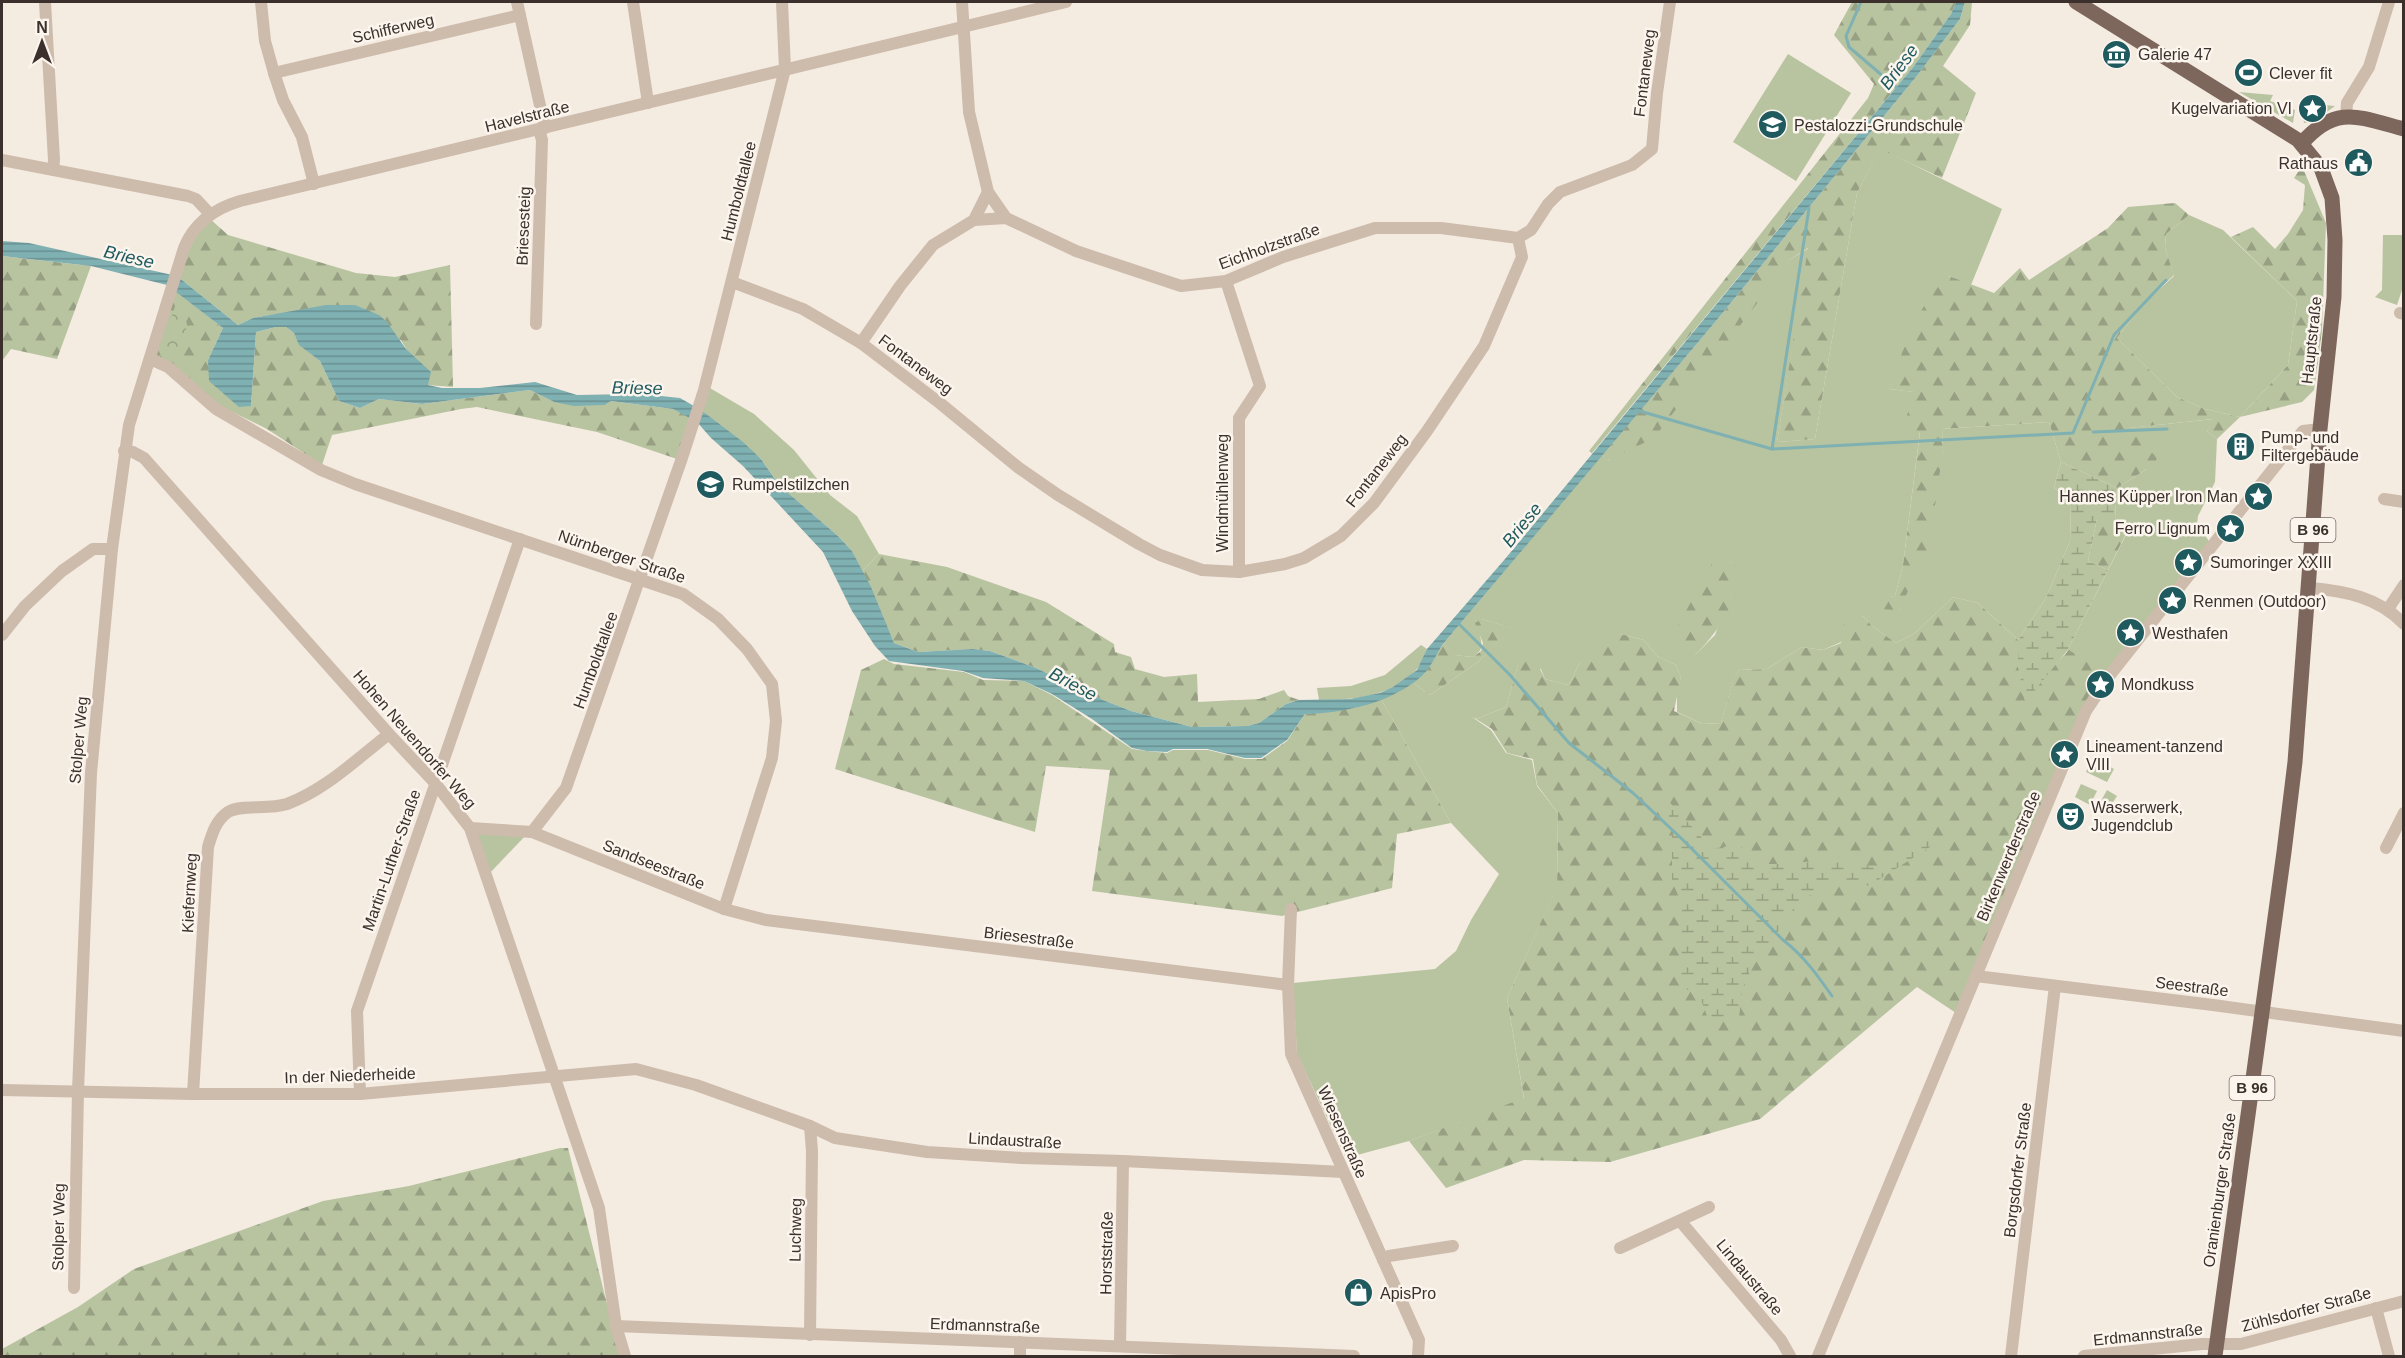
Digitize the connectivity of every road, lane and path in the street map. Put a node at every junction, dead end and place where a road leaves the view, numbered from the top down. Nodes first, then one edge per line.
1 (45, 2) edge
2 (261, 2) edge
3 (517, 2) edge
4 (633, 2) edge
5 (782, 2) edge
6 (963, 2) edge
7 (1066, 2) edge
8 (1670, 2) edge
9 (2076, 2) edge
10 (2389, 2) edge
11 (520, 15) junction
12 (964, 25) junction
13 (785, 69) junction
14 (274, 73) junction
15 (648, 103) junction
16 (2346, 117) junction
17 (542, 129) junction
18 (2403, 129) edge
19 (2302, 143) junction
20 (2, 160) edge
21 (52, 170) junction
22 (314, 184) junction
23 (988, 192) junction
24 (210, 214) junction
25 (1006, 218) junction
26 (974, 220) junction
27 (1518, 238) junction
28 (1226, 281) junction
29 (732, 282) junction
30 (536, 324) dead end
31 (861, 343) junction
32 (150, 359) junction
33 (2320, 429) junction
34 (124, 451) junction
35 (2384, 499) dead end
36 (2403, 502) edge
37 (520, 538) junction
38 (112, 549) junction
39 (1239, 572) junction
40 (641, 578) junction
41 (2403, 585) edge
42 (2310, 588) junction
43 (2388, 609) junction
44 (2403, 624) edge
45 (2, 635) edge
46 (389, 734) junction
47 (435, 783) junction
48 (2403, 813) edge
49 (2289, 814) joint
50 (470, 828) junction
51 (532, 832) junction
52 (2386, 848) dead end
53 (724, 909) junction
54 (1291, 909) dead end
55 (766, 920) joint
56 (1976, 976) junction
57 (1288, 986) junction
58 (2055, 986) junction
59 (2262, 1011) junction
60 (2403, 1031) edge
61 (555, 1077) junction
62 (696, 1085) joint
63 (2, 1090) edge
64 (78, 1091) junction
65 (193, 1094) junction
66 (360, 1094) junction
67 (810, 1126) junction
68 (1123, 1161) junction
69 (1343, 1172) junction
70 (1709, 1207) dead end
71 (1681, 1222) junction
72 (1453, 1246) dead end
73 (1620, 1248) dead end
74 (1383, 1260) junction
75 (74, 1288) dead end
76 (2403, 1301) edge
77 (2376, 1308) junction
78 (615, 1326) junction
79 (810, 1335) junction
80 (1020, 1342) junction
81 (1120, 1346) junction
82 (2215, 1350) edge
83 (625, 1356) edge
84 (1020, 1356) edge
85 (1354, 1356) edge
86 (1418, 1356) edge
87 (1790, 1356) edge
88 (1818, 1356) edge
89 (2011, 1356) edge
90 (2084, 1356) edge
91 (2389, 1356) edge

1 - 21 street
2 - 14 street
3 - 11 street, Briesesteig
4 - 15 street
5 - 13 street, Humboldtallee
6 - 12 street
7 - 12 street, Havelstraße
8 - 27 street, Fontaneweg
9 - 19 main road, Hauptstraße / B 96
10 - 16 street
11 - 14 street, Schifferweg
11 - 17 street, Briesesteig
12 - 13 street, Havelstraße
12 - 23 street
13 - 15 street, Havelstraße
13 - 29 street, Humboldtallee
14 - 22 street
15 - 17 street, Havelstraße
16 - 18 main road
16 - 19 main road
17 - 22 street, Havelstraße
17 - 30 street, Briesesteig
19 - 33 main road, Hauptstraße / B 96
20 - 21 street
21 - 24 street
22 - 24 street, Havelstraße
23 - 25 street
23 - 26 street
24 - 32 street, Stolper Weg
25 - 26 street, Eichholzstraße
25 - 28 street, Eichholzstraße
26 - 31 street, Eichholzstraße
27 - 28 street, Eichholzstraße
27 - 39 street, Fontaneweg
28 - 39 street, Windmühlenweg
29 - 31 street, Fontaneweg
29 - 40 street, Humboldtallee
31 - 39 street, Fontaneweg
32 - 34 street, Stolper Weg
32 - 37 street, Nürnberger Straße
33 - 42 main road, Hauptstraße / B 96
33 - 56 street, Birkenwerderstraße
34 - 38 street, Stolper Weg
34 - 46 street, Hohen Neuendorfer Weg
35 - 36 street
37 - 40 street, Nürnberger Straße
37 - 47 street, Martin-Luther-Straße
38 - 45 street
38 - 64 street, Stolper Weg
40 - 51 street, Humboldtallee
40 - 53 street, Nürnberger Straße
41 - 43 street
42 - 43 street
42 - 49 main road, Hauptstraße / B 96
43 - 44 street
46 - 47 street, Hohen Neuendorfer Weg
46 - 65 street, Kiefernweg
47 - 50 street, Hohen Neuendorfer Weg
47 - 66 street, Martin-Luther-Straße
48 - 52 street
49 - 59 main road, Oranienburger Straße / B 96
50 - 51 street
50 - 61 street, Hohen Neuendorfer Weg
51 - 53 street, Sandseestraße
53 - 55 street, Sandseestraße
54 - 57 street, Wiesenstraße
55 - 57 street, Briesestraße
56 - 58 street, Seestraße
56 - 88 street, Birkenwerderstraße
57 - 69 street, Wiesenstraße
58 - 59 street, Seestraße
58 - 89 street, Borgsdorfer Straße
59 - 60 street, Seestraße
59 - 82 main road, Oranienburger Straße / B 96
61 - 62 street, In der Niederheide
61 - 66 street, In der Niederheide
61 - 78 street, Hohen Neuendorfer Weg
62 - 67 street, Lindaustraße
63 - 64 street, In der Niederheide
64 - 65 street, In der Niederheide
64 - 75 street, Stolper Weg
65 - 66 street, In der Niederheide
67 - 68 street, Lindaustraße
67 - 79 street, Luchweg
68 - 69 street, Lindaustraße
68 - 81 street, Horststraße
69 - 74 street, Wiesenstraße
70 - 71 street
71 - 73 street
71 - 87 street, Lindaustraße
72 - 74 street
74 - 86 street, Wiesenstraße
76 - 77 street, Zühlsdorfer Straße
77 - 82 street, Zühlsdorfer Straße
77 - 91 street
78 - 79 street, Erdmannstraße
78 - 83 street, Hohen Neuendorfer Weg
79 - 80 street, Erdmannstraße
80 - 81 street, Erdmannstraße
80 - 84 street
81 - 85 street, Erdmannstraße
82 - 90 street, Erdmannstraße

